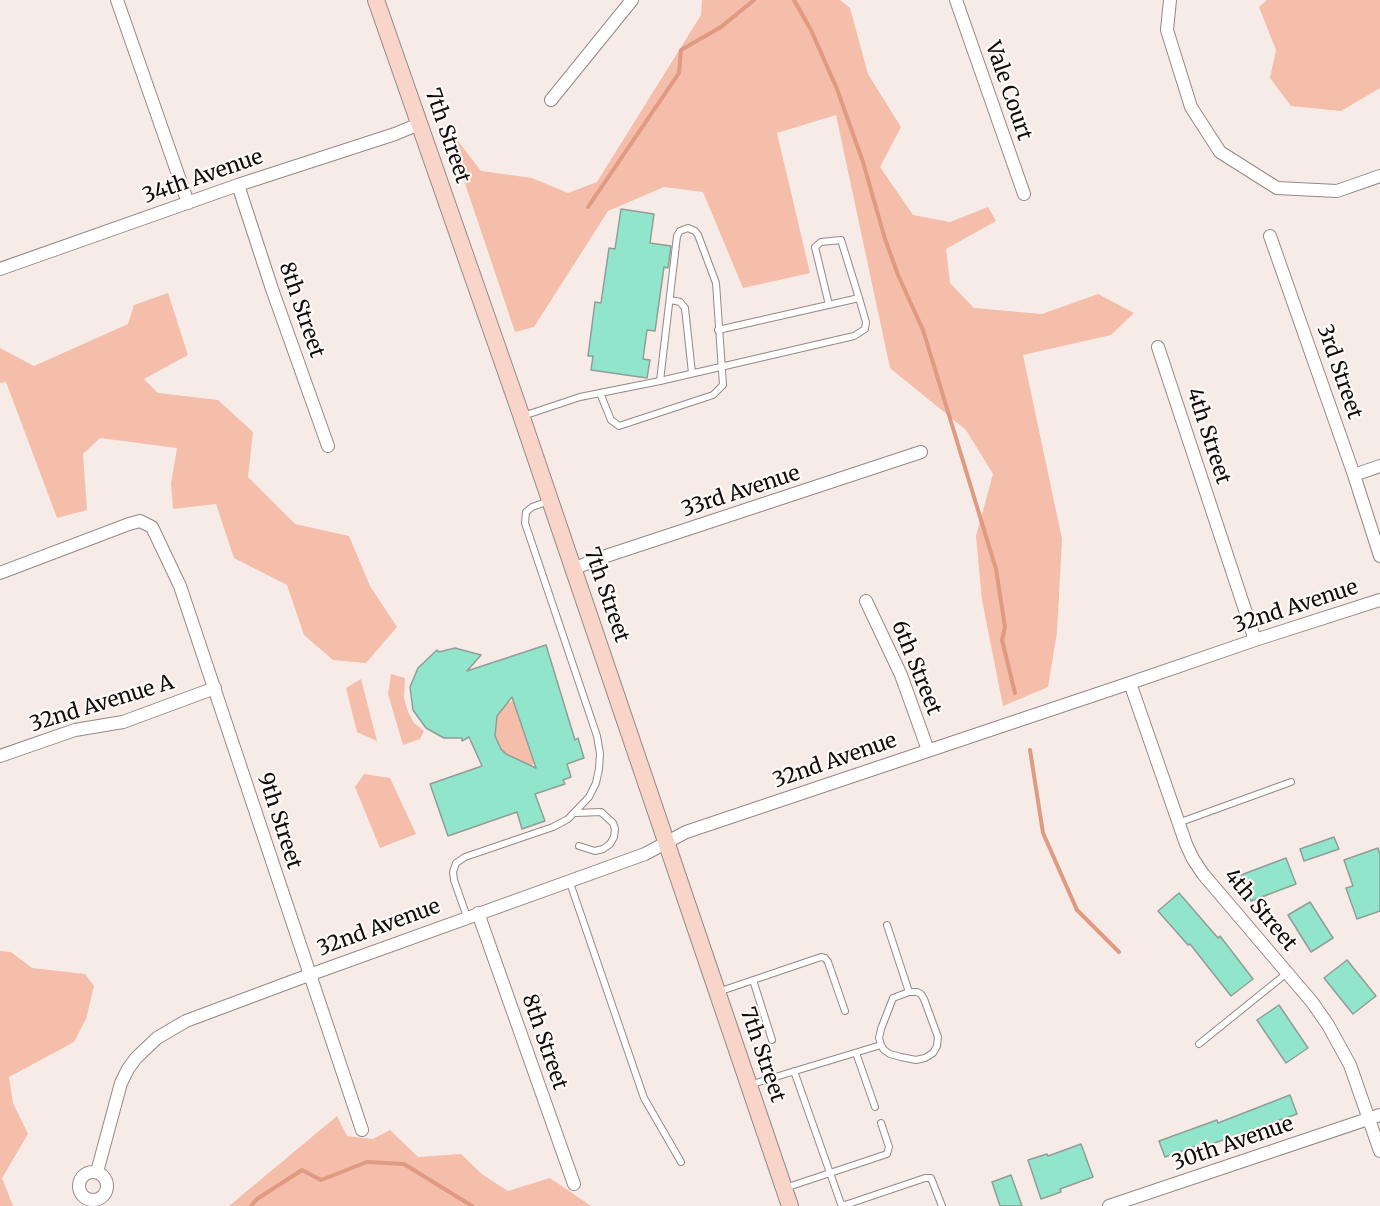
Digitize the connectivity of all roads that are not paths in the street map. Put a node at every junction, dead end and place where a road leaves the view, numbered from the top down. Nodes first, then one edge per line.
1 (117, 0) edge
2 (376, 0) edge
3 (632, 0) edge
4 (956, 0) edge
5 (1170, 0) edge
6 (551, 100) dead end
7 (419, 124) junction
8 (1380, 176) edge
9 (238, 185) junction
10 (1024, 194) dead end
11 (188, 203) junction
12 (1270, 236) dead end
13 (0, 269) edge
14 (859, 298) junction
15 (671, 300) junction
16 (829, 305) junction
17 (718, 330) junction
18 (1158, 347) dead end
19 (721, 366) junction
20 (693, 373) junction
21 (660, 381) junction
22 (600, 393) junction
23 (522, 417) junction
24 (328, 446) dead end
25 (921, 452) dead end
26 (1380, 466) edge
27 (1354, 475) junction
28 (550, 501) junction
29 (1380, 556) edge
30 (573, 569) junction
31 (0, 573) edge
32 (1380, 600) edge
33 (866, 601) dead end
34 (1255, 640) junction
35 (1130, 683) junction
36 (215, 688) junction
37 (928, 750) junction
38 (0, 756) edge
39 (1290, 782) dead end
40 (575, 813) junction
41 (1178, 823) junction
42 (667, 842) junction
43 (579, 846) dead end
44 (569, 880) junction
45 (472, 915) junction
46 (887, 925) dead end
47 (1288, 973) junction
48 (309, 975) junction
49 (753, 980) junction
50 (717, 992) junction
51 (909, 992) junction
52 (845, 1011) dead end
53 (772, 1040) dead end
54 (1199, 1044) dead end
55 (881, 1045) junction
56 (856, 1053) junction
57 (794, 1071) junction
58 (749, 1085) junction
59 (875, 1107) dead end
60 (1375, 1116) edge
61 (881, 1123) dead end
62 (362, 1130) dead end
63 (1380, 1150) edge
64 (681, 1162) dead end
65 (97, 1172) dead end
66 (829, 1174) junction
67 (574, 1184) dead end
68 (784, 1189) junction
69 (790, 1206) edge
70 (942, 1206) edge
71 (1109, 1206) edge

1 - 11 street
2 - 7 street, 7th Street
3 - 6 street
4 - 10 street, Vale Court
5 - 8 street
7 - 9 street, 34th Avenue
7 - 23 street, 7th Street
9 - 11 street, 34th Avenue
9 - 24 street, 8th Street
11 - 13 street, 34th Avenue
12 - 27 street, 3rd Street
14 - 16 lane
14 - 16 lane
14 - 19 lane
15 - 17 lane
15 - 20 lane
15 - 21 lane
16 - 17 lane
17 - 19 lane
18 - 34 street, 4th Street
19 - 20 lane
19 - 22 lane
20 - 21 lane
21 - 22 lane
22 - 23 lane
23 - 28 street, 7th Street
25 - 30 street, 33rd Avenue
26 - 27 street
27 - 29 street, 3rd Street
28 - 30 street, 7th Street
28 - 40 lane
30 - 42 street, 7th Street
31 - 36 street, 9th Street
32 - 34 street, 32nd Avenue
33 - 37 street, 6th Street
34 - 35 street, 32nd Avenue
35 - 37 street, 32nd Avenue
35 - 41 street, 4th Street
36 - 38 street, 32nd Avenue A
36 - 48 street, 9th Street
37 - 42 street, 32nd Avenue
39 - 41 lane
40 - 43 lane
40 - 45 lane
41 - 47 street, 4th Street
42 - 44 street, 32nd Avenue
42 - 50 street, 7th Street
44 - 45 street, 32nd Avenue
44 - 64 lane
45 - 48 street, 32nd Avenue
45 - 67 street, 8th Street
46 - 51 lane
47 - 54 lane
47 - 60 street, 4th Street
48 - 62 street, 9th Street
48 - 65 street, 32nd Avenue
49 - 50 lane
49 - 52 lane
49 - 53 lane
50 - 58 street, 7th Street
51 - 55 lane
51 - 55 lane
55 - 56 lane
56 - 57 lane
56 - 59 lane
57 - 58 lane
57 - 66 lane
58 - 68 street, 7th Street
60 - 63 street, 4th Street
60 - 71 street, 30th Avenue
61 - 66 lane
66 - 68 lane
66 - 70 lane
68 - 69 street, 7th Street

